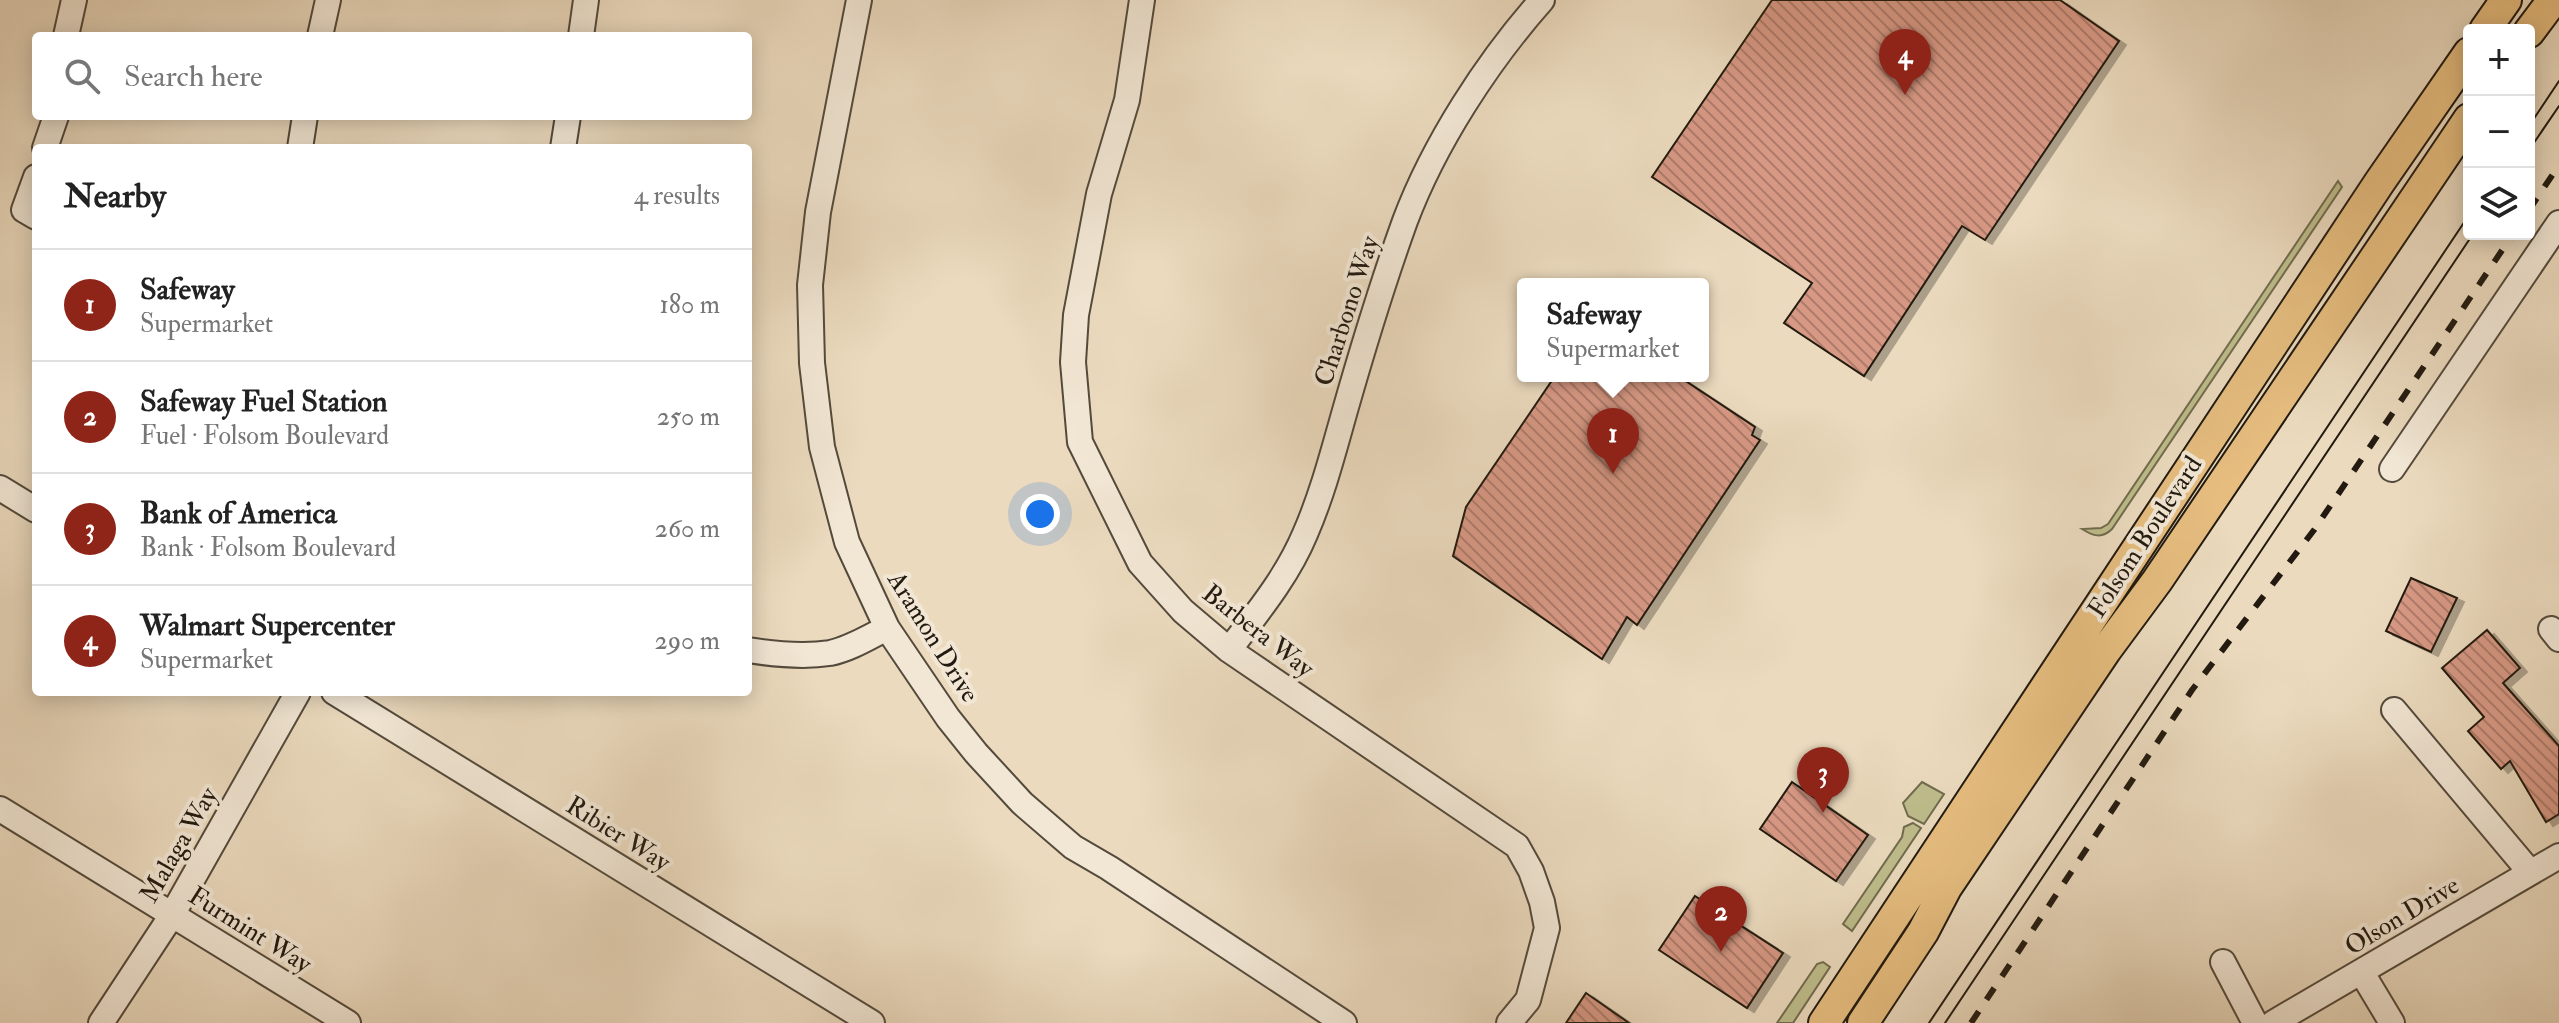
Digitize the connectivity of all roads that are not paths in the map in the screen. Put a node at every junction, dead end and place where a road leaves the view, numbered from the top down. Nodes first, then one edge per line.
1 (74, 0) edge
2 (328, 0) edge
3 (586, 0) edge
4 (859, 0) edge
5 (1142, 0) edge
6 (1542, 0) edge
7 (2506, 0) edge
8 (2553, 0) edge
9 (2489, 24) edge
10 (2535, 24) edge
11 (67, 32) edge
12 (321, 32) edge
13 (582, 32) edge
14 (2463, 62) edge
15 (55, 120) edge
16 (304, 120) edge
17 (567, 120) edge
18 (2463, 128) edge
19 (46, 144) edge
20 (301, 144) edge
21 (564, 144) edge
22 (32, 188) edge
23 (32, 215) edge
24 (2559, 223) edge
25 (2392, 469) dead end
26 (0, 488) edge
27 (32, 508) edge
28 (887, 628) junction
29 (1229, 650) junction
30 (752, 651) edge
31 (296, 696) edge
32 (341, 696) edge
33 (2394, 710) dead end
34 (0, 809) edge
35 (2559, 856) edge
36 (2530, 872) junction
37 (172, 915) junction
38 (2223, 962) dead end
39 (2362, 973) junction
40 (101, 1023) edge
41 (348, 1023) edge
42 (872, 1023) edge
43 (1344, 1023) edge
44 (1509, 1023) edge
45 (1824, 1023) edge
46 (1863, 1023) edge
47 (2255, 1023) edge
48 (2273, 1023) edge
49 (2392, 1023) edge

1 - 11 street
2 - 12 street
3 - 13 street
4 - 28 street, Aramon Drive
5 - 29 street, Barbera Way
6 - 29 street, Charbono Way
7 - 9 main road
8 - 10 main road
14 - 45 main road, Folsom Boulevard
15 - 19 street
16 - 20 street
17 - 21 street
18 - 46 main road, Folsom Boulevard
22 - 23 street
24 - 25 street
26 - 27 street
28 - 30 street
28 - 43 street, Aramon Drive
29 - 44 street, Barbera Way
31 - 37 street, Malaga Way
32 - 42 street, Ribier Way
33 - 36 street
34 - 37 street, Furmint Way
35 - 36 street, Olson Drive
36 - 39 street, Olson Drive
37 - 40 street, Malaga Way
37 - 41 street, Furmint Way
38 - 47 street
39 - 48 street, Olson Drive
39 - 49 street

